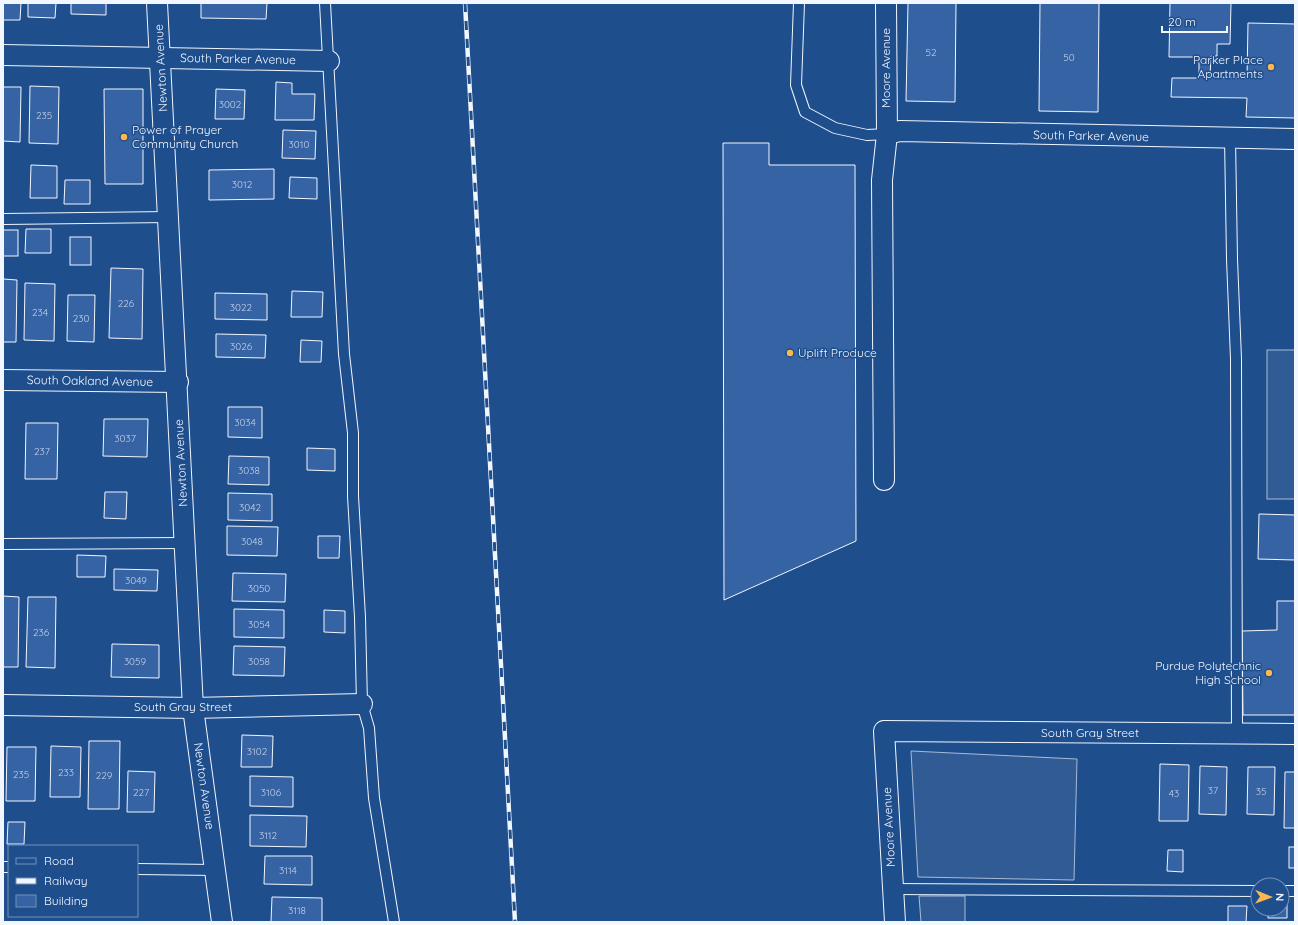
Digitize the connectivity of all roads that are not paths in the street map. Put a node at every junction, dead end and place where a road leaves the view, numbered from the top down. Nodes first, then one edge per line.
1 (157, 3) edge
2 (325, 3) edge
3 (799, 3) edge
4 (886, 3) edge
5 (3, 55) edge
6 (160, 57) junction
7 (330, 61) junction
8 (887, 134) junction
9 (1230, 138) junction
10 (1295, 139) edge
11 (169, 217) junction
12 (3, 219) edge
13 (3, 380) edge
14 (178, 382) junction
15 (884, 480) dead end
16 (185, 543) junction
17 (3, 544) edge
18 (362, 704) junction
19 (3, 706) edge
20 (193, 708) junction
21 (884, 731) joint
22 (1237, 734) junction
23 (1295, 734) edge
24 (138, 869) edge
25 (215, 870) junction
26 (893, 889) junction
27 (1250, 891) edge
28 (222, 922) edge
29 (394, 922) edge
30 (895, 922) edge

1 - 6 street, Newton Avenue
2 - 7 lane
3 - 8 lane
4 - 8 street, Moore Avenue
5 - 6 street, South Parker Avenue
6 - 7 street, South Parker Avenue
6 - 11 street, Newton Avenue
7 - 18 lane
8 - 9 street, South Parker Avenue
8 - 15 street, Moore Avenue
9 - 10 street, South Parker Avenue
9 - 22 lane
11 - 12 lane
11 - 14 street, Newton Avenue
13 - 14 street, South Oakland Avenue
14 - 16 street, Newton Avenue
16 - 17 lane
16 - 20 street, Newton Avenue
18 - 20 street, South Gray Street
18 - 29 lane
19 - 20 street, South Gray Street
20 - 25 street, Newton Avenue
21 - 22 street, South Gray Street
21 - 26 street, Moore Avenue
22 - 23 street, South Gray Street
24 - 25 lane
25 - 28 street, Newton Avenue
26 - 27 lane
26 - 30 street, Moore Avenue

